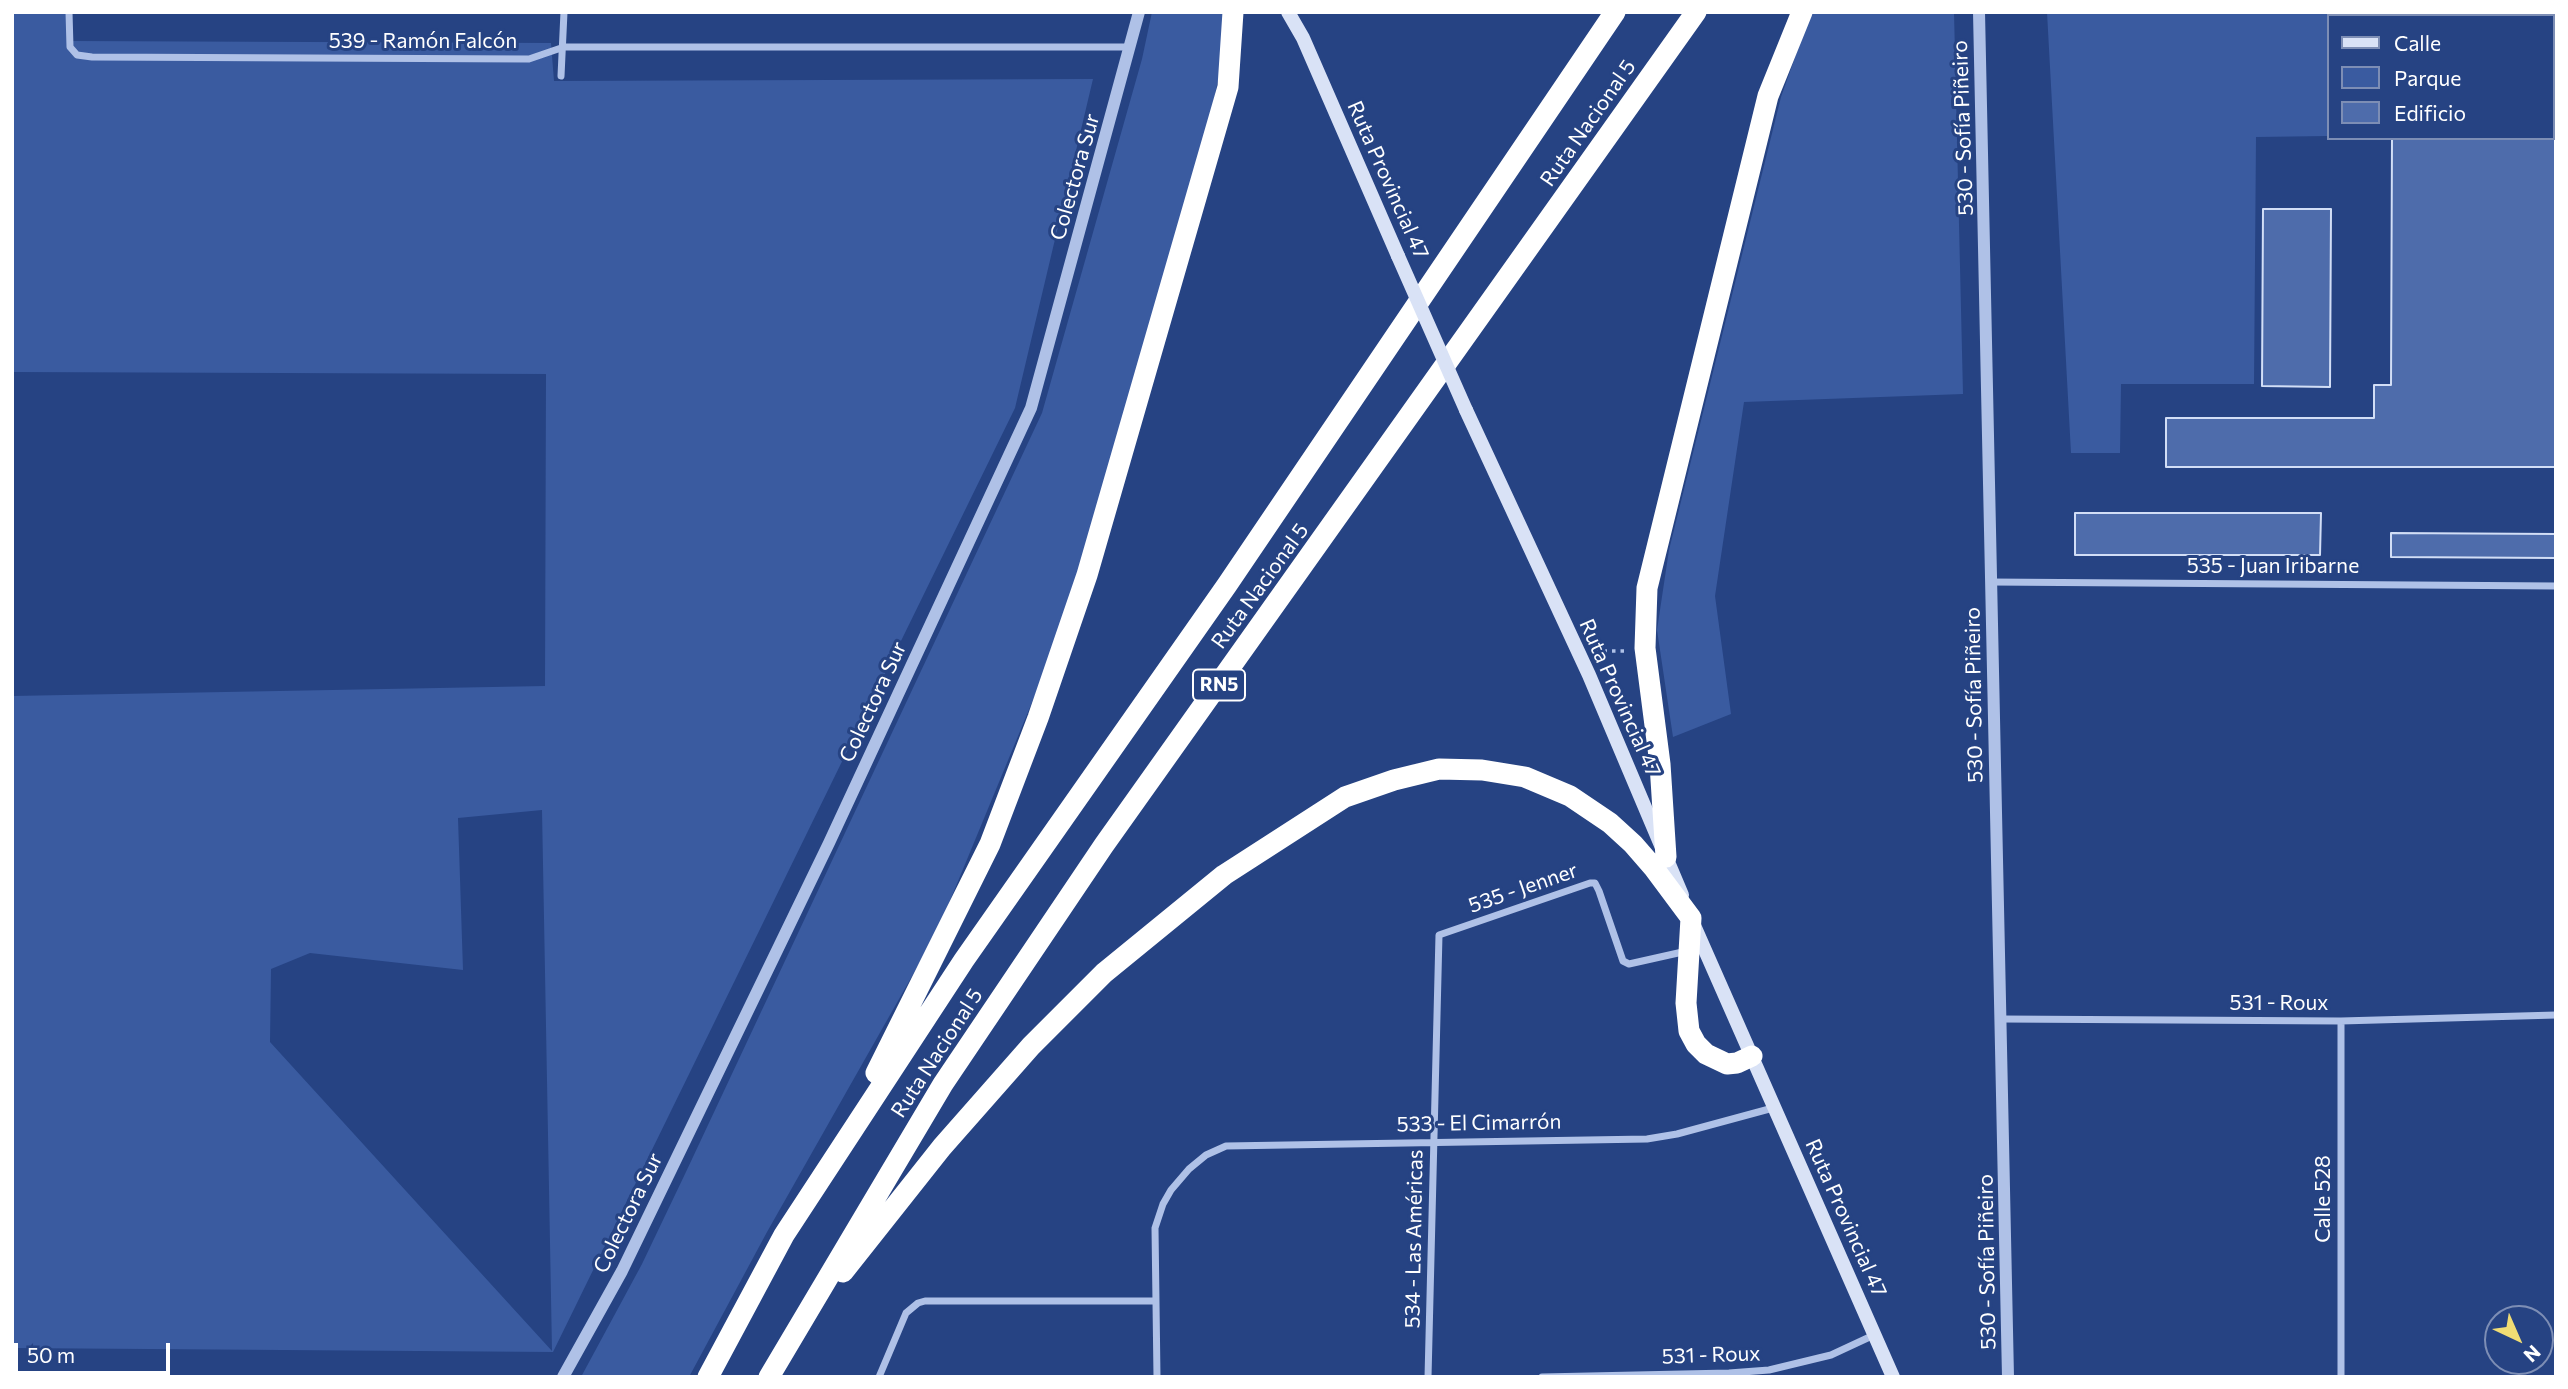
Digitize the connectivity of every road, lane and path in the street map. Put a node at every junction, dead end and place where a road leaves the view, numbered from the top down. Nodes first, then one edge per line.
1 (69, 12) edge
2 (564, 12) edge
3 (1139, 12) edge
4 (1233, 12) edge
5 (1288, 12) edge
6 (1294, 12) edge
7 (1615, 12) edge
8 (1696, 12) edge
9 (1802, 12) edge
10 (1979, 12) edge
11 (1303, 38) junction
12 (564, 47) junction
13 (1130, 47) junction
14 (561, 76) dead end
15 (1990, 582) junction
16 (2556, 586) edge
17 (1667, 857) junction
18 (1691, 918) junction
19 (1439, 935) joint
20 (1689, 951) junction
21 (2556, 1015) edge
22 (2002, 1019) junction
23 (2341, 1021) junction
24 (1752, 1056) junction
25 (1773, 1108) junction
26 (1433, 1141) junction
27 (785, 1235) junction
28 (1156, 1301) junction
29 (1875, 1335) junction
30 (790, 1340) junction
31 (563, 1377) edge
32 (708, 1377) edge
33 (769, 1377) edge
34 (878, 1377) edge
35 (1157, 1377) edge
36 (1428, 1377) edge
37 (1542, 1377) edge
38 (1893, 1377) edge
39 (2008, 1377) edge
40 (2341, 1377) edge

1 - 12 street, 539 - Ramón Falcón
2 - 12 street
3 - 13 street, Colectora Sur
4 - 27 highway
5 - 11 main road, Ruta Provincial 47
6 - 11 main road, Ruta Provincial 47
7 - 27 highway, Ruta Nacional 5 / RN5
8 - 30 highway, Ruta Nacional 5 / RN5
9 - 17 highway
10 - 15 street, 530 - Sofía Piñeiro
11 - 17 main road, Ruta Provincial 47, bridge
12 - 13 street, 539 - Ramón Falcón
12 - 14 street
13 - 31 street, Colectora Sur
15 - 16 street, 535 - Juan Iribarne
15 - 22 street, 530 - Sofía Piñeiro
17 - 18 main road, Ruta Provincial 47
18 - 20 highway
18 - 24 main road, Ruta Provincial 47
18 - 30 highway
19 - 20 street, 535 - Jenner
19 - 26 street, 534 - Las Américas
20 - 24 highway
21 - 23 street, 531 - Roux
22 - 23 street, 531 - Roux
22 - 39 street, 530 - Sofía Piñeiro
23 - 40 street, Calle 528
24 - 25 main road, Ruta Provincial 47
25 - 26 street, 533 - El Cimarrón
25 - 29 main road, Ruta Provincial 47
26 - 28 street, 533 - El Cimarrón
26 - 36 street, 534 - Las Américas
27 - 32 highway, Ruta Nacional 5 / RN5
28 - 34 street
28 - 35 street
29 - 37 street, 531 - Roux
29 - 38 main road, Ruta Provincial 47
30 - 33 highway, Ruta Nacional 5 / RN5

